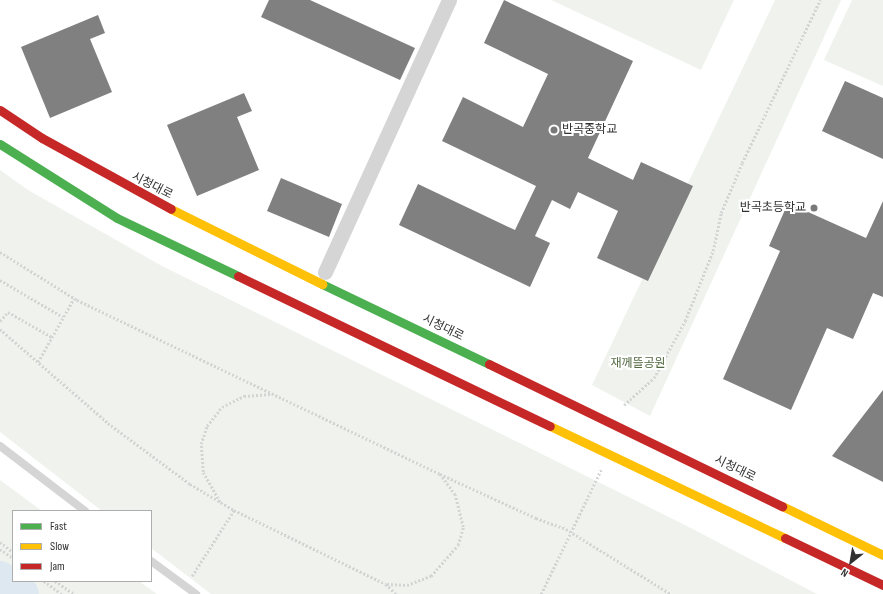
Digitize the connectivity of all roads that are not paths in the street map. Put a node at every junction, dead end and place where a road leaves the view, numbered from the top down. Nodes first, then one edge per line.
1 (449, 0) edge
2 (0, 110) edge
3 (0, 144) edge
4 (325, 272) dead end
5 (0, 446) edge
6 (84, 510) edge
7 (883, 555) edge
8 (152, 562) edge
9 (883, 585) edge
10 (196, 594) edge

1 - 4 street
2 - 7 street, 시청대로
3 - 9 street
5 - 6 lane
8 - 10 lane

